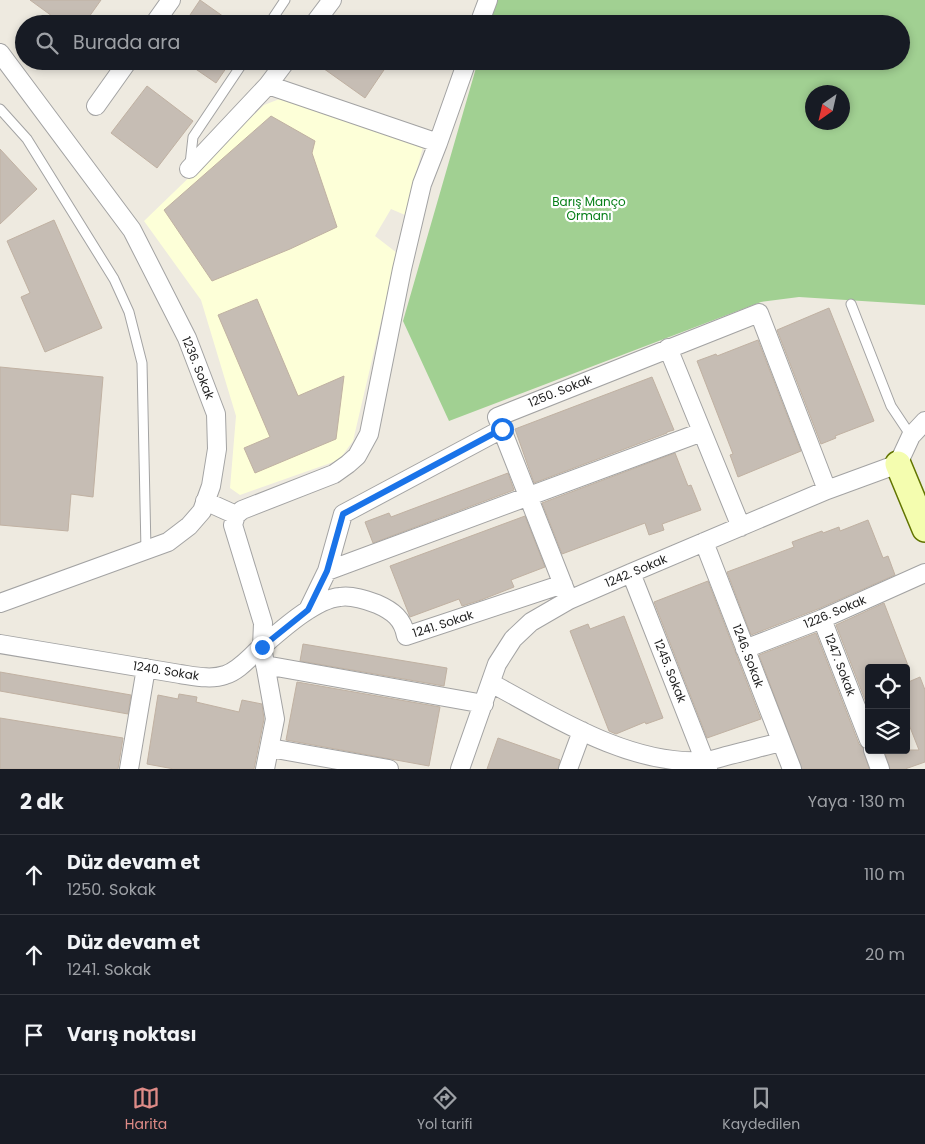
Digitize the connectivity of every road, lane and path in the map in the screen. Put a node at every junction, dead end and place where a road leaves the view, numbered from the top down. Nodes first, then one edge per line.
1 (171, 0) edge
2 (285, 0) edge
3 (332, 0) edge
4 (488, 0) edge
5 (160, 15) edge
6 (275, 15) edge
7 (321, 15) edge
8 (483, 15) edge
9 (0, 53) edge
10 (122, 70) edge
11 (238, 70) edge
12 (279, 70) edge
13 (463, 70) edge
14 (268, 85) junction
15 (96, 106) dead end
16 (0, 109) edge
17 (438, 143) junction
18 (189, 169) joint
19 (851, 304) dead end
20 (668, 348) junction
21 (925, 421) edge
22 (502, 429) junction
23 (702, 432) junction
24 (911, 436) junction
25 (898, 464) junction
26 (826, 490) junction
27 (529, 497) junction
28 (205, 501) junction
29 (236, 515) junction
30 (741, 526) junction
31 (925, 529) edge
32 (704, 542) junction
33 (146, 550) junction
34 (327, 571) junction
35 (925, 573) edge
36 (631, 574) junction
37 (566, 592) junction
38 (0, 603) edge
39 (308, 610) junction
40 (822, 619) junction
41 (0, 644) edge
42 (262, 647) junction
43 (745, 648) junction
44 (265, 665) junction
45 (146, 668) junction
46 (491, 683) junction
47 (484, 704) junction
48 (865, 730) edge
49 (582, 731) junction
50 (781, 742) junction
51 (270, 748) junction
52 (874, 754) edge
53 (655, 763) edge
54 (707, 765) edge
55 (129, 769) edge
56 (266, 769) edge
57 (388, 769) edge
58 (460, 769) edge
59 (568, 769) edge
60 (792, 769) edge
61 (880, 769) edge

1 - 5 street
2 - 6 lane
3 - 7 street
4 - 8 street
9 - 28 street, 1236. Sokak
10 - 15 street
11 - 18 lane
12 - 14 street
13 - 17 street
14 - 17 street
14 - 18 street
16 - 33 lane
17 - 29 street
19 - 24 lane
20 - 22 street, 1250. Sokak
20 - 23 street
20 - 26 street, 1250. Sokak
21 - 24 street
22 - 27 street
22 - 34 street
23 - 27 street
23 - 30 street
24 - 25 street
25 - 26 street, 1242. Sokak
25 - 31 main road
26 - 30 street, 1242. Sokak
27 - 34 street
27 - 37 street
28 - 29 street
28 - 33 street, 1236. Sokak
29 - 42 street
30 - 32 street, 1242. Sokak
32 - 36 street, 1242. Sokak
32 - 43 street, 1246. Sokak
33 - 38 street, 1236. Sokak
34 - 39 street
35 - 40 street, 1226. Sokak
36 - 37 street, 1242. Sokak
36 - 54 street, 1245. Sokak
37 - 39 street, 1241. Sokak
37 - 46 street, 1242. Sokak
39 - 42 street, 1241. Sokak
40 - 43 street, 1226. Sokak
40 - 48 street, 1247. Sokak
41 - 45 street, 1240. Sokak
42 - 44 street
42 - 45 street, 1240. Sokak
43 - 50 street, 1246. Sokak
44 - 47 street
44 - 51 street
45 - 55 street
46 - 47 street, 1242. Sokak
46 - 49 street
47 - 58 street, 1242. Sokak
49 - 53 street
49 - 59 street
50 - 54 street
50 - 60 street, 1246. Sokak
51 - 56 street
51 - 57 street
52 - 61 street
53 - 54 street

